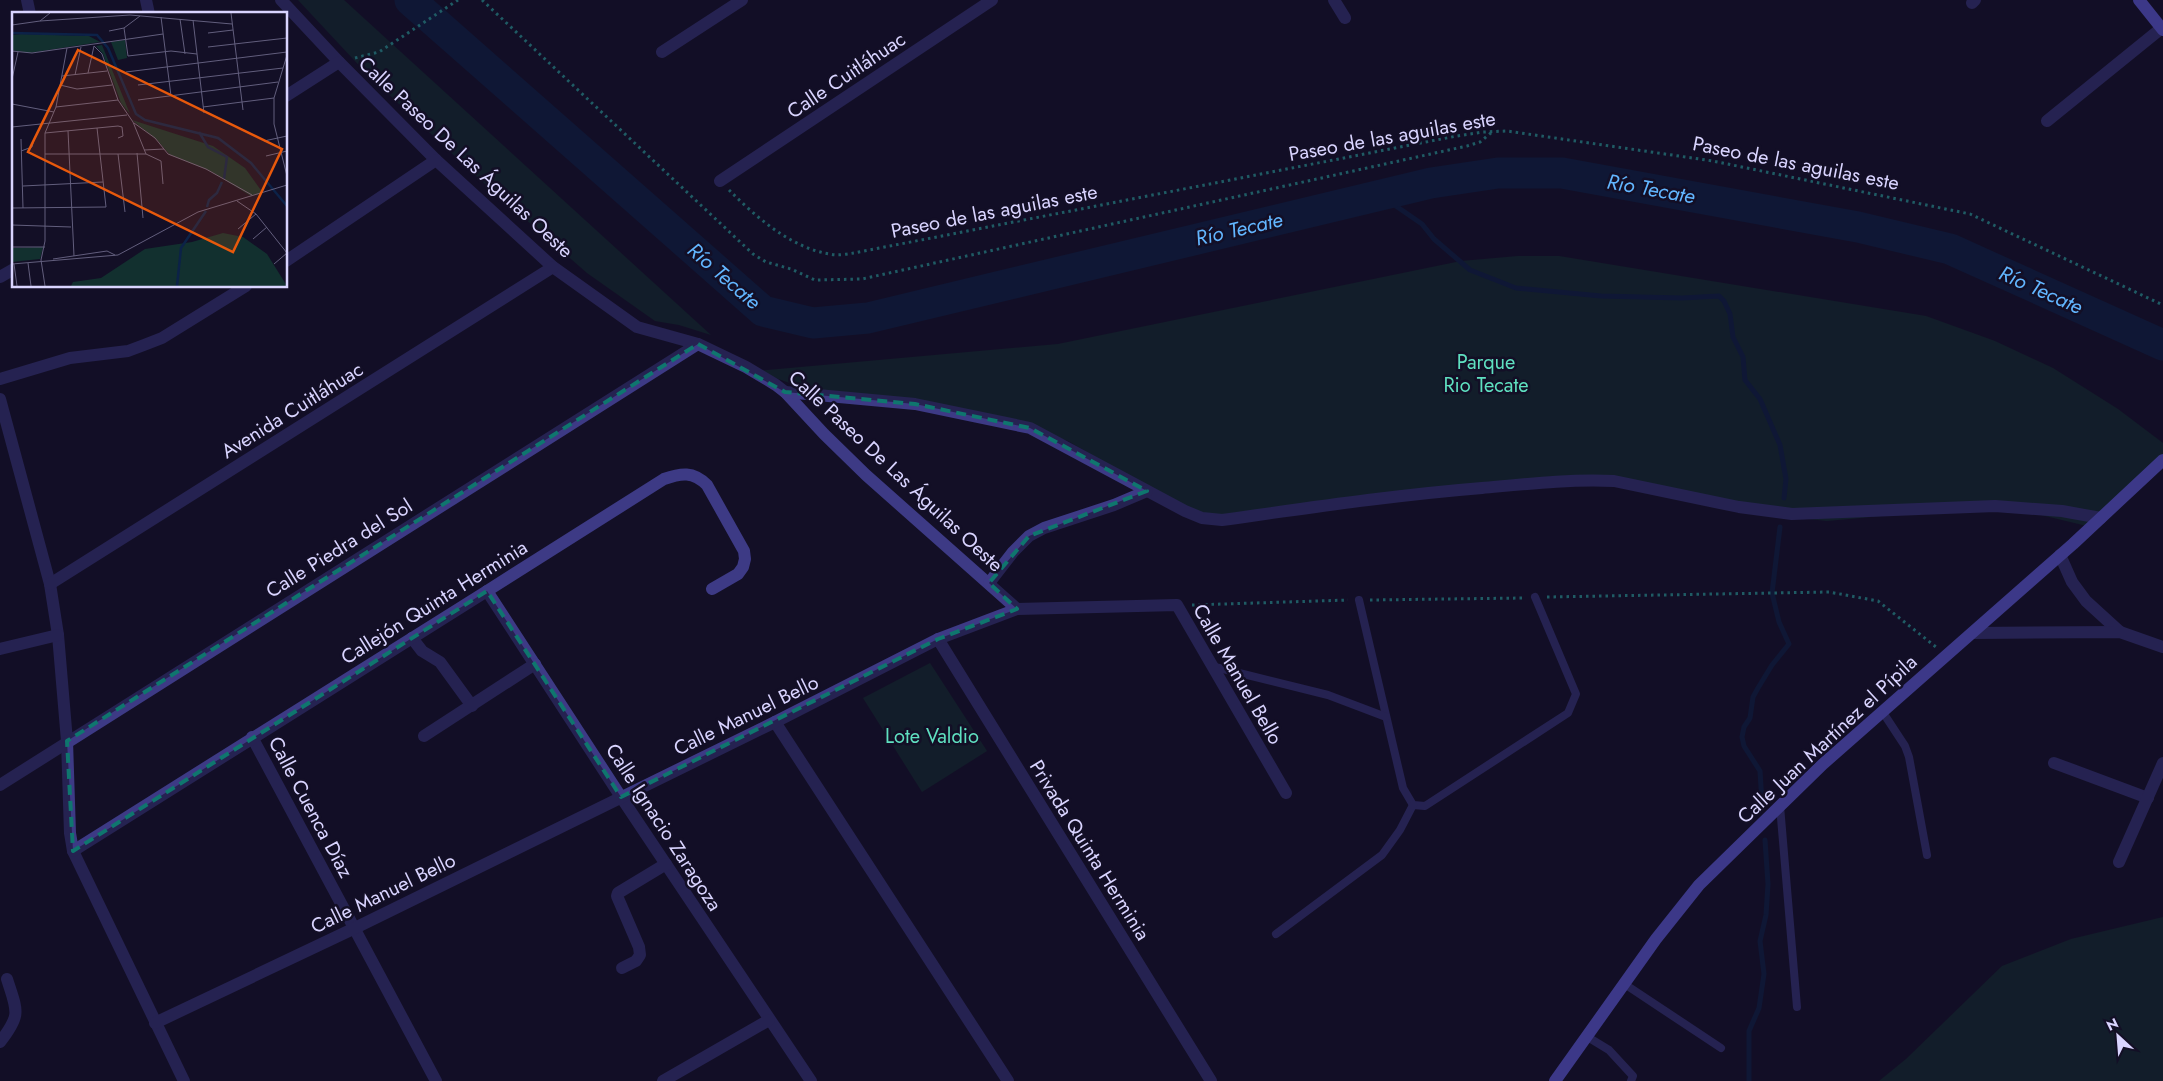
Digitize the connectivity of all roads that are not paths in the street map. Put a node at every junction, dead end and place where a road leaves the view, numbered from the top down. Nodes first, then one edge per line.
1 (282, 0) edge
2 (742, 0) edge
3 (1334, 0) edge
4 (2138, 0) edge
5 (989, 1) edge
6 (1345, 18) dead end
7 (2162, 29) edge
8 (662, 52) dead end
9 (339, 62) junction
10 (288, 95) edge
11 (2047, 121) dead end
12 (436, 160) junction
13 (720, 181) road end
14 (288, 260) edge
15 (553, 267) junction
16 (12, 269) edge
17 (0, 277) edge
18 (243, 288) edge
19 (698, 344) junction
20 (0, 379) edge
21 (785, 392) junction
22 (0, 398) edge
23 (2163, 460) edge
24 (1147, 491) junction
25 (2101, 518) junction
26 (2060, 555) junction
27 (989, 583) junction
28 (50, 584) junction
29 (712, 589) dead end
30 (487, 591) junction
31 (1535, 597) road end
32 (1359, 600) road end
33 (1017, 609) junction
34 (1973, 632) junction
35 (2120, 632) junction
36 (58, 635) junction
37 (412, 638) junction
38 (938, 639) junction
39 (2163, 646) edge
40 (0, 650) edge
41 (535, 664) junction
42 (1211, 666) junction
43 (472, 706) junction
44 (1882, 711) junction
45 (1386, 717) junction
46 (776, 722) junction
47 (424, 736) dead end
48 (252, 737) junction
49 (67, 741) junction
50 (2054, 763) dead end
51 (2163, 763) edge
52 (0, 785) edge
53 (1286, 793) dead end
54 (621, 797) junction
55 (2148, 798) junction
56 (1413, 805) junction
57 (1780, 806) junction
58 (72, 850) junction
59 (1927, 855) dead end
60 (2119, 862) dead end
61 (666, 864) junction
62 (355, 928) junction
63 (1276, 934) dead end
64 (622, 968) dead end
65 (7, 979) dead end
66 (1623, 984) junction
67 (1796, 1007) dead end
68 (769, 1020) junction
69 (155, 1023) junction
70 (1586, 1036) junction
71 (0, 1042) edge
72 (1721, 1048) dead end
73 (184, 1081) edge
74 (436, 1081) edge
75 (663, 1081) edge
76 (811, 1081) edge
77 (1008, 1081) edge
78 (1211, 1081) edge
79 (1555, 1081) edge
80 (1631, 1081) edge

1 - 9 street, Calle Paseo De Las Águilas Oeste
2 - 8 street
3 - 6 street
4 - 7 main road
5 - 13 street, Calle Cuitláhuac
7 - 11 street
9 - 10 street
9 - 12 street, Calle Paseo De Las Águilas Oeste
12 - 14 street
12 - 15 street, Calle Paseo De Las Águilas Oeste
15 - 19 street, Calle Paseo De Las Águilas Oeste
15 - 28 street, Avenida Cuitláhuac
16 - 17 street
18 - 20 street
19 - 21 street, Calle Paseo De Las Águilas Oeste
19 - 49 street, Calle Piedra del Sol
21 - 24 street
21 - 27 street, Calle Paseo De Las Águilas Oeste
22 - 28 street
23 - 25 main road, Calle Juan Martínez el Pípila
24 - 25 street
24 - 27 street
25 - 26 main road, Calle Juan Martínez el Pípila
26 - 34 main road, Calle Juan Martínez el Pípila
26 - 35 street
27 - 33 street, Calle Paseo De Las Águilas Oeste
28 - 36 street
29 - 30 street, Callejón Quinta Herminia
30 - 37 street, Callejón Quinta Herminia
30 - 41 street, Calle Ignacio Zaragoza
31 - 56 lane
32 - 45 lane
33 - 38 street, Calle Manuel Bello
33 - 42 street, Calle Manuel Bello
34 - 35 street
34 - 44 main road, Calle Juan Martínez el Pípila
35 - 39 street
36 - 40 street
36 - 49 street
37 - 43 street
37 - 48 street, Callejón Quinta Herminia
38 - 46 street, Calle Manuel Bello
38 - 78 street, Privada Quinta Herminia
41 - 43 street
41 - 54 street, Calle Ignacio Zaragoza
42 - 45 lane
42 - 53 street, Calle Manuel Bello
43 - 47 street
44 - 57 main road, Calle Juan Martínez el Pípila
44 - 59 lane
45 - 56 lane
46 - 54 street, Calle Manuel Bello
46 - 77 street
48 - 58 street, Callejón Quinta Herminia
48 - 62 street, Calle Cuenca Díaz
49 - 52 street, Calle Piedra del Sol
49 - 58 street
50 - 55 street
51 - 55 street
54 - 61 street, Calle Ignacio Zaragoza
54 - 62 street, Calle Manuel Bello
55 - 60 street
56 - 63 lane
57 - 66 main road, Calle Juan Martínez el Pípila
57 - 67 lane
58 - 69 street
61 - 64 street
61 - 68 street, Calle Ignacio Zaragoza
62 - 69 street, Calle Manuel Bello
62 - 74 street, Calle Cuenca Díaz
65 - 71 street
66 - 70 main road, Calle Juan Martínez el Pípila
66 - 72 lane
68 - 75 street
68 - 76 street, Calle Ignacio Zaragoza
69 - 73 street
70 - 79 main road, Calle Juan Martínez el Pípila
70 - 80 lane

